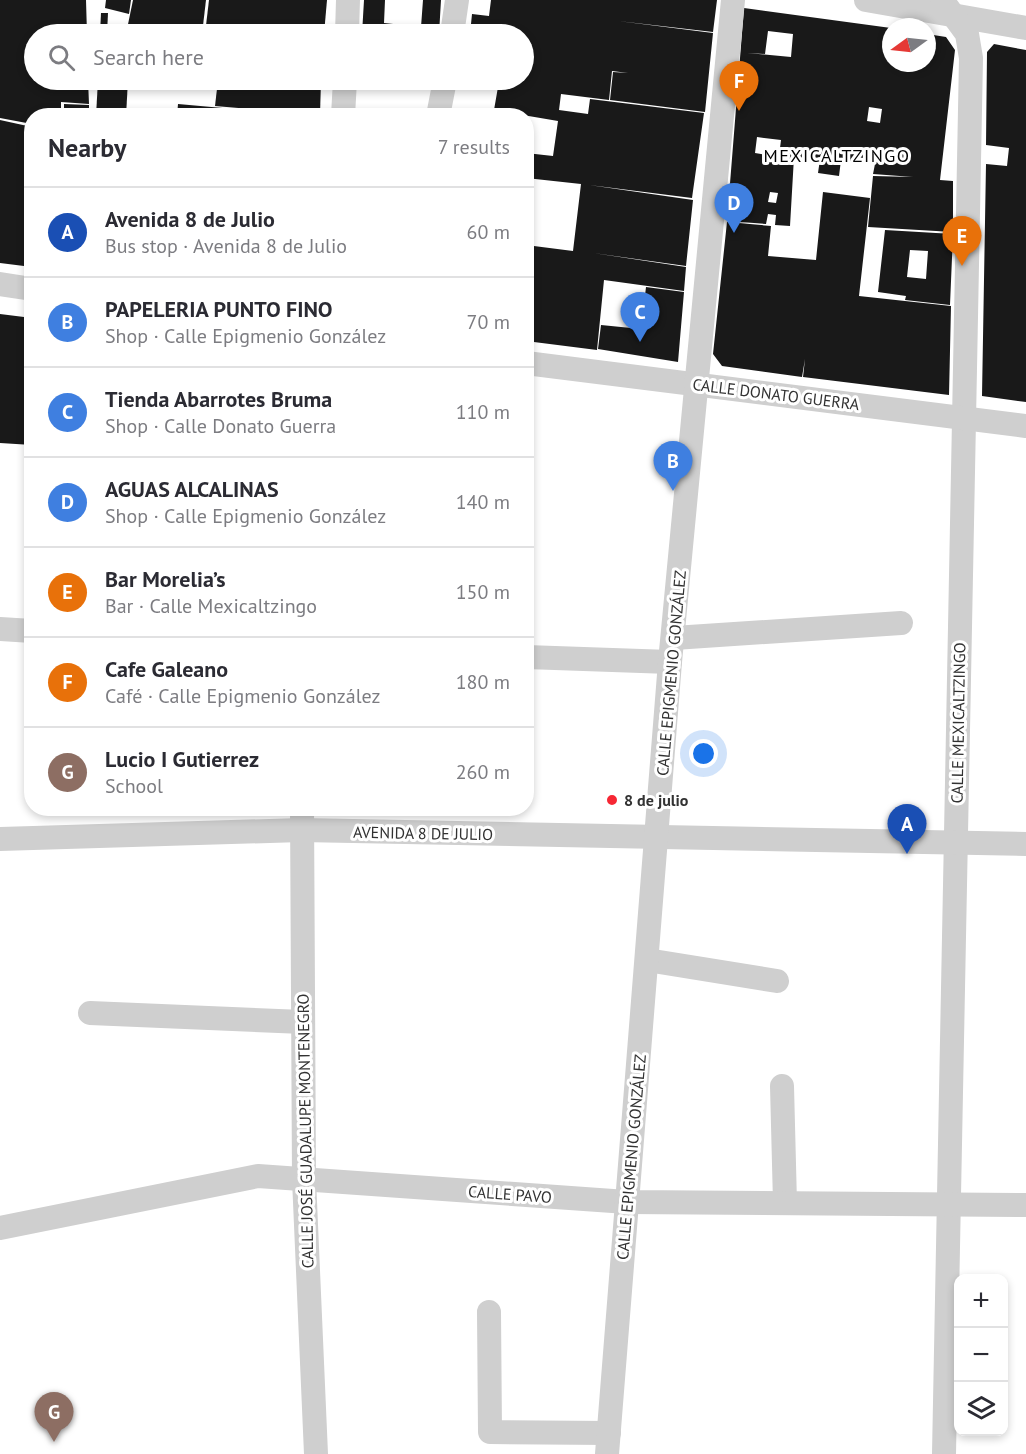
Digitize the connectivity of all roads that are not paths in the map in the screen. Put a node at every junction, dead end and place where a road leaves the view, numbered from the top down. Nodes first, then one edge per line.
1 (348, 0) edge
2 (458, 0) edge
3 (733, 0) edge
4 (866, 0) edge
5 (948, 7) edge
6 (347, 24) edge
7 (454, 24) edge
8 (1026, 28) edge
9 (344, 90) edge
10 (443, 90) edge
11 (343, 108) edge
12 (440, 108) edge
13 (0, 284) edge
14 (24, 288) edge
15 (534, 364) edge
16 (697, 384) junction
17 (964, 418) junction
18 (1026, 426) edge
19 (901, 623) dead end
20 (0, 629) edge
21 (24, 630) edge
22 (674, 638) junction
23 (534, 657) edge
24 (670, 662) junction
25 (302, 819) edge
26 (656, 838) junction
27 (0, 839) edge
28 (956, 843) junction
29 (1026, 844) edge
30 (647, 960) junction
31 (777, 981) dead end
32 (90, 1013) dead end
33 (303, 1022) junction
34 (782, 1086) dead end
35 (304, 1179) junction
36 (627, 1202) junction
37 (785, 1203) junction
38 (947, 1204) junction
39 (1026, 1205) edge
40 (0, 1228) edge
41 (489, 1312) dead end
42 (608, 1444) edge
43 (316, 1454) edge
44 (944, 1454) edge

1 - 6 street
2 - 7 street
3 - 16 street, CALLE EPIGMENIO GONZÁLEZ
4 - 5 street
5 - 8 street
5 - 17 street, CALLE MEXICALTZINGO
9 - 11 street
10 - 12 street
13 - 14 street
15 - 16 street, CALLE DONATO GUERRA
16 - 17 street, CALLE DONATO GUERRA
16 - 22 street, CALLE EPIGMENIO GONZÁLEZ
17 - 18 street, CALLE DONATO GUERRA
17 - 28 street, CALLE MEXICALTZINGO
19 - 22 street
20 - 21 street
22 - 24 street, CALLE EPIGMENIO GONZÁLEZ
23 - 24 street
24 - 26 street, CALLE EPIGMENIO GONZÁLEZ
25 - 26 street, AVENIDA 8 DE JULIO
25 - 27 street, AVENIDA 8 DE JULIO
25 - 33 street, CALLE JOSÉ GUADALUPE MONTENEGRO
26 - 28 street, AVENIDA 8 DE JULIO
26 - 30 street, CALLE EPIGMENIO GONZÁLEZ
28 - 29 street, AVENIDA 8 DE JULIO
28 - 38 street, CALLE MEXICALTZINGO
30 - 31 street
30 - 36 street, CALLE EPIGMENIO GONZÁLEZ
32 - 33 street
33 - 35 street, CALLE JOSÉ GUADALUPE MONTENEGRO
34 - 37 street
35 - 36 street, CALLE PAVO
35 - 40 street, CALLE PAVO
35 - 43 street, CALLE JOSÉ GUADALUPE MONTENEGRO
36 - 37 street, CALLE PAVO
36 - 42 street, CALLE EPIGMENIO GONZÁLEZ
37 - 38 street, CALLE PAVO
38 - 39 street, CALLE PAVO
38 - 44 street, CALLE MEXICALTZINGO
41 - 42 street

